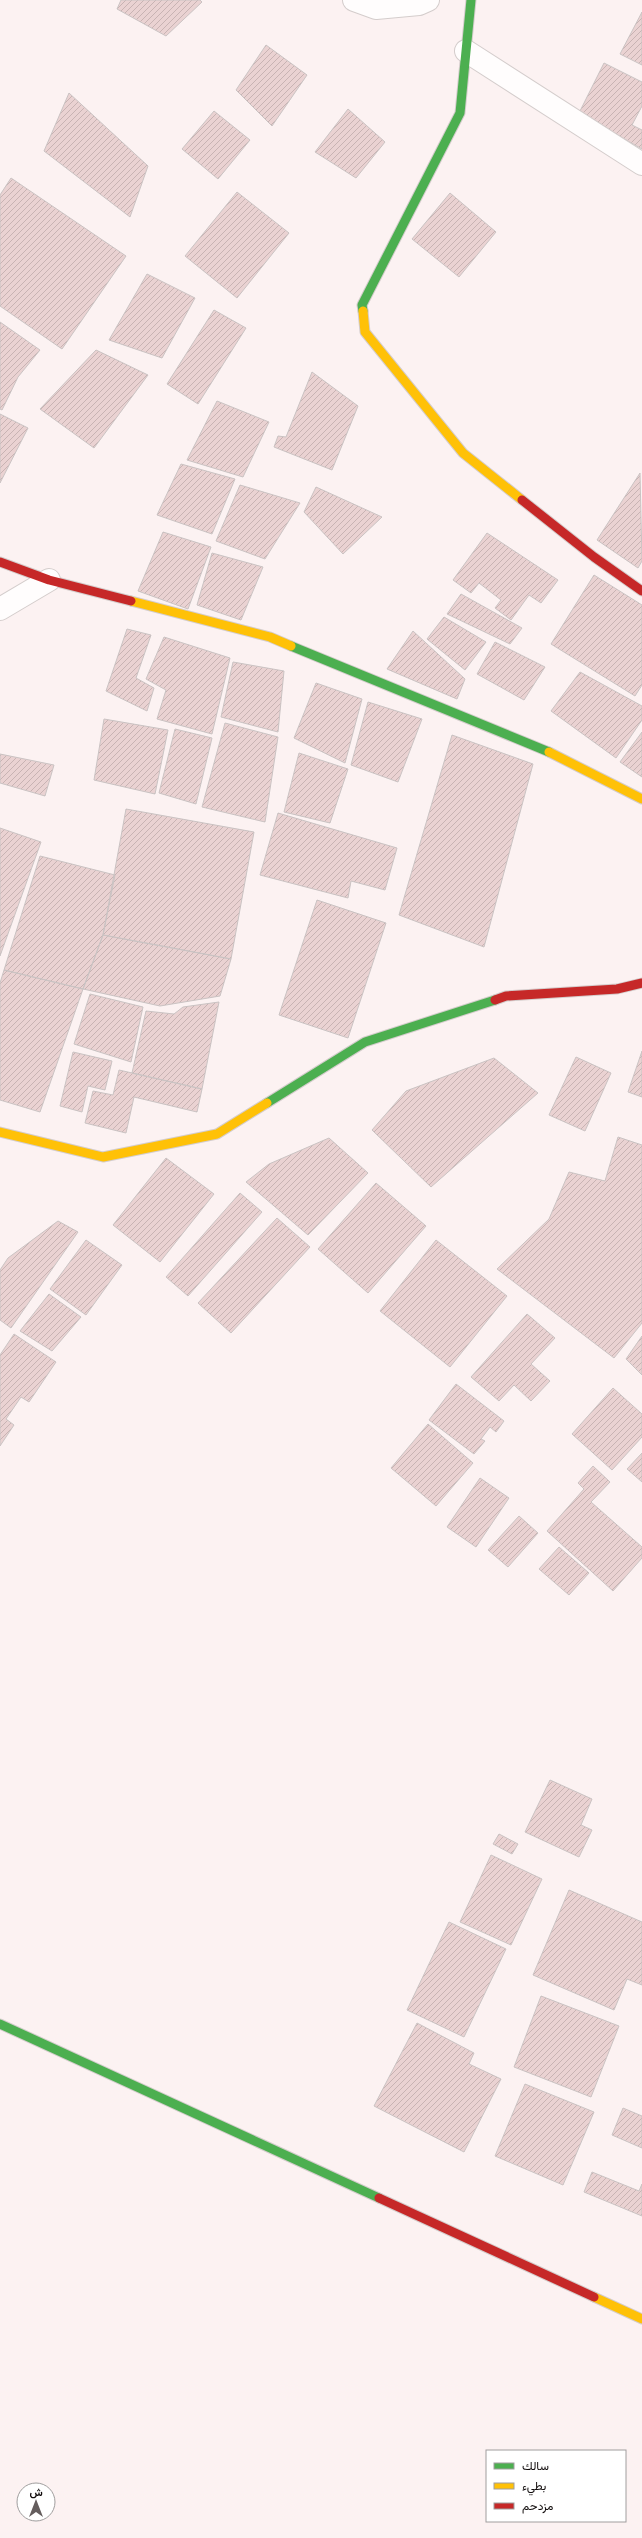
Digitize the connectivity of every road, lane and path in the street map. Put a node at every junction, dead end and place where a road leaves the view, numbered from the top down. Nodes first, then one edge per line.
1 (354, 0) edge
2 (428, 0) edge
3 (472, 0) edge
4 (466, 51) junction
5 (642, 164) edge
6 (0, 562) edge
7 (49, 580) junction
8 (642, 591) edge
9 (0, 609) edge
10 (642, 799) edge
11 (642, 983) edge
12 (0, 1132) edge
13 (0, 2024) edge
14 (642, 2319) edge

1 - 2 street
3 - 4 street
4 - 5 street
4 - 8 street
6 - 7 street
7 - 9 street
7 - 10 street
11 - 12 street
13 - 14 street

